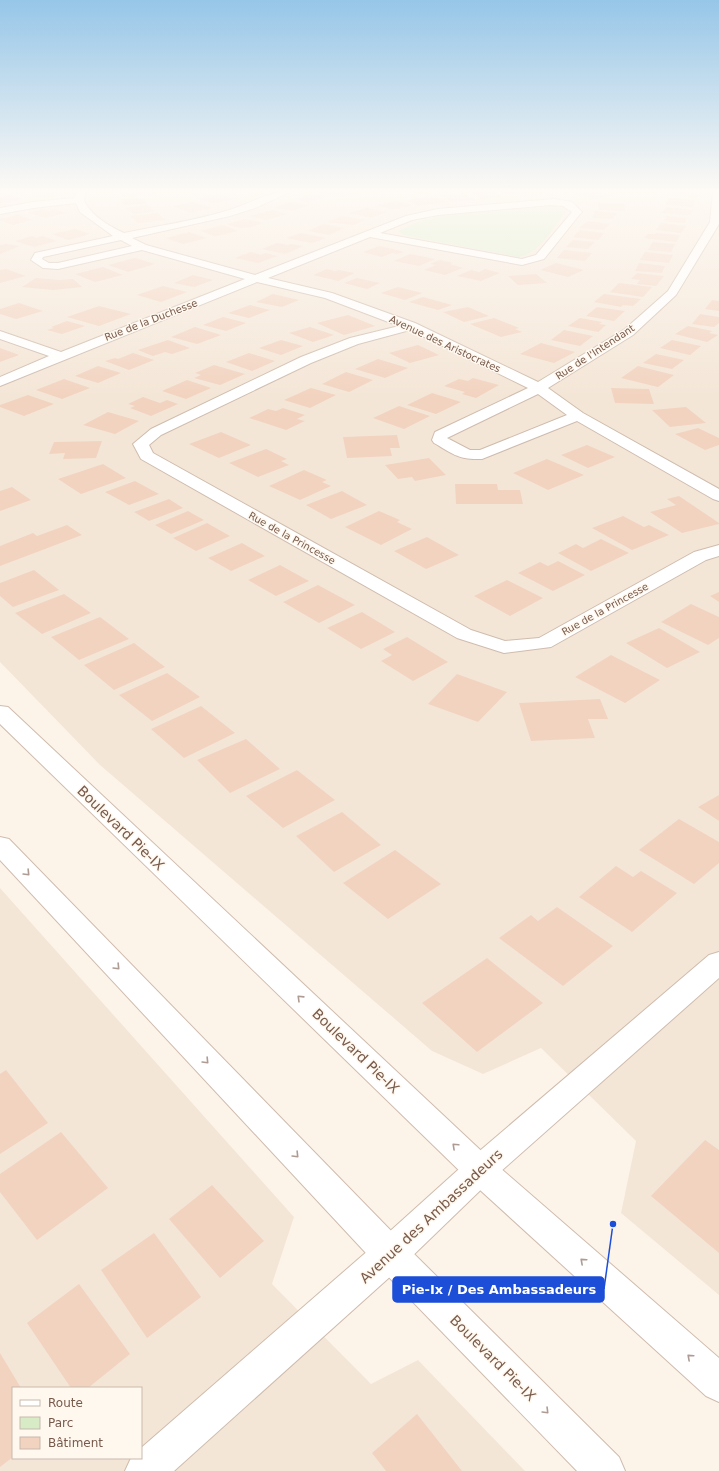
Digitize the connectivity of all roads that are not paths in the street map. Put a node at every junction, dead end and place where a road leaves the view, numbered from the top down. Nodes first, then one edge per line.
1 (36, 260) edge
2 (86, 260) edge
3 (187, 260) edge
4 (306, 260) edge
5 (507, 260) edge
6 (530, 260) edge
7 (692, 260) edge
8 (257, 279) junction
9 (411, 326) junction
10 (0, 335) edge
11 (62, 356) junction
12 (0, 382) edge
13 (539, 388) junction
14 (578, 416) junction
15 (719, 496) edge
16 (719, 550) edge
17 (0, 712) edge
18 (0, 845) edge
19 (719, 962) edge
20 (480, 1170) junction
21 (390, 1254) junction
22 (719, 1383) edge
23 (145, 1471) edge
24 (604, 1471) edge

1 - 2 street, Avenue des Aristocrates
3 - 8 street, Avenue des Aristocrates
4 - 8 street, Rue de la Duchesse
5 - 6 street, Rue de la Duchesse
7 - 13 street, Rue de l'Intendant
8 - 9 street, Avenue des Aristocrates
8 - 11 street, Rue de la Duchesse
9 - 13 street, Avenue des Aristocrates
9 - 16 street, Rue de la Princesse
10 - 11 street
11 - 12 street, Rue de la Duchesse
13 - 14 street, Avenue des Aristocrates
13 - 14 street
14 - 15 street, Avenue des Aristocrates
20 -> 17 street, Boulevard Pie-IX
18 -> 21 street, Boulevard Pie-IX
19 - 20 street, Avenue des Ambassadeurs
20 - 21 street, Avenue des Ambassadeurs
22 -> 20 street, Boulevard Pie-IX
21 - 23 street, Avenue des Ambassadeurs
21 -> 24 street, Boulevard Pie-IX

